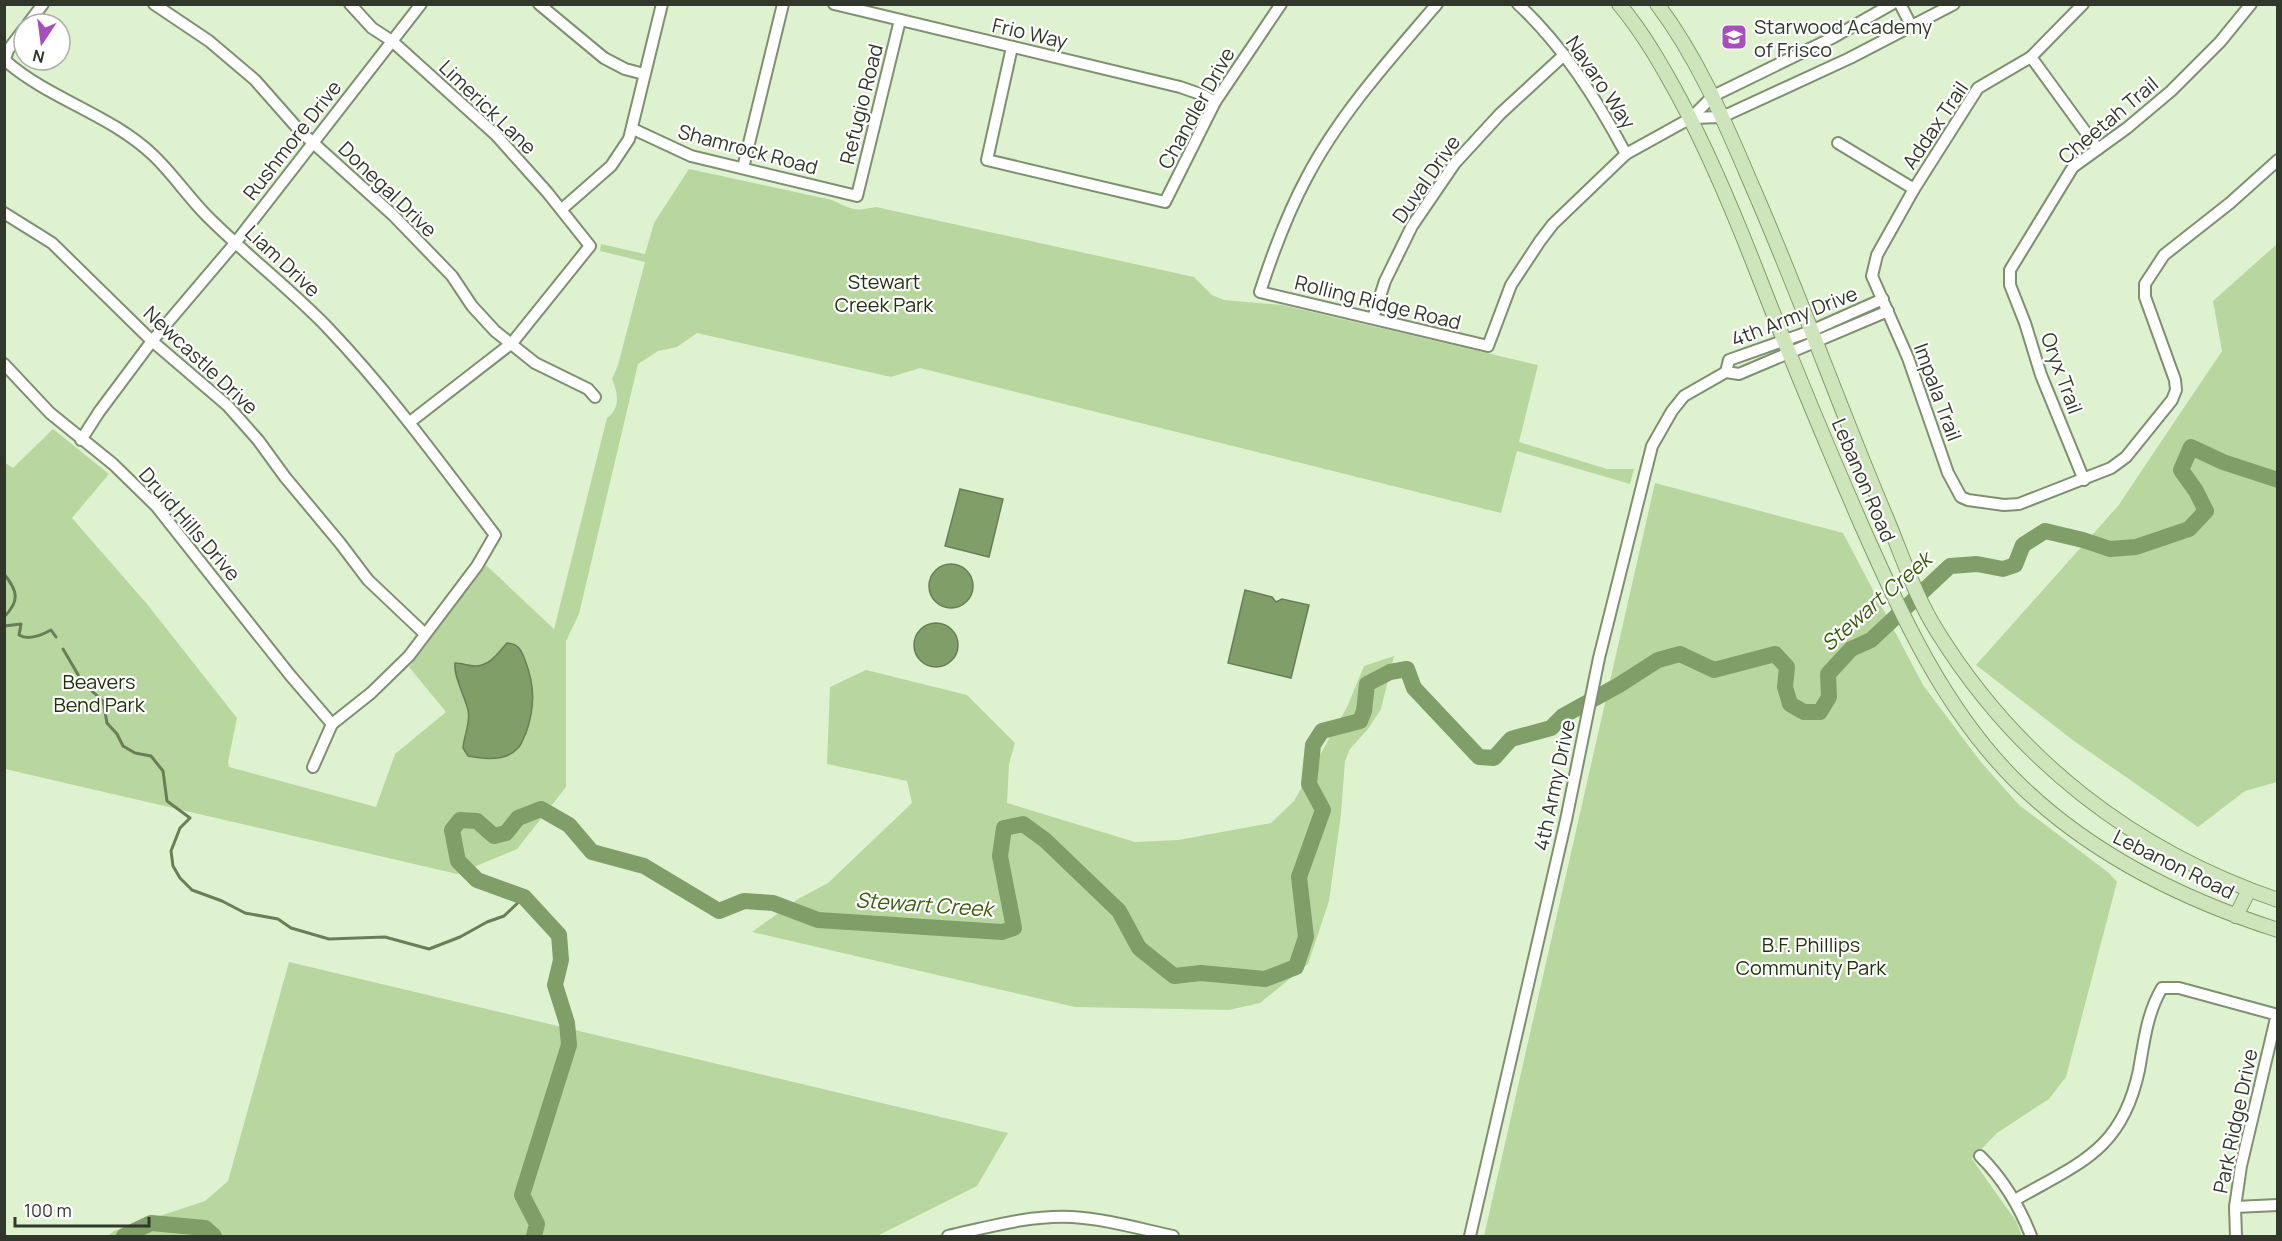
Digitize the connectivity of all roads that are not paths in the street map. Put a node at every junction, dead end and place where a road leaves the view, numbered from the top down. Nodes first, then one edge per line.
1 (154, 4) edge
2 (350, 4) edge
3 (421, 4) edge
4 (539, 4) edge
5 (662, 4) edge
6 (783, 4) edge
7 (834, 4) edge
8 (1281, 4) edge
9 (1437, 4) edge
10 (1518, 4) edge
11 (1619, 4) edge
12 (1657, 4) edge
13 (1892, 4) edge
14 (1900, 4) edge
15 (1954, 4) edge
16 (2083, 4) edge
17 (2251, 4) edge
18 (900, 20) junction
19 (1912, 27) junction
20 (392, 41) junction
21 (12, 45) edge
22 (1012, 47) junction
23 (1564, 55) junction
24 (2031, 57) junction
25 (5, 59) edge
26 (644, 74) junction
27 (1713, 96) junction
28 (1215, 102) junction
29 (1722, 117) junction
30 (1691, 118) junction
31 (633, 129) junction
32 (314, 142) junction
33 (1838, 143) dead end
34 (2098, 150) junction
35 (1626, 154) junction
36 (2277, 160) edge
37 (743, 168) junction
38 (1914, 189) junction
39 (857, 196) joint
40 (562, 209) junction
41 (4, 213) edge
42 (236, 242) junction
43 (2009, 277) joint
44 (1883, 299) junction
45 (1888, 311) junction
46 (1373, 318) junction
47 (1813, 336) junction
48 (152, 341) junction
49 (512, 342) junction
50 (1787, 347) junction
51 (4, 364) edge
52 (1726, 372) junction
53 (595, 398) dead end
54 (410, 422) junction
55 (81, 440) junction
56 (2084, 480) junction
57 (425, 634) junction
58 (332, 724) junction
59 (314, 767) dead end
60 (2249, 890) junction
61 (2277, 900) edge
62 (2236, 916) junction
63 (2277, 930) edge
64 (2277, 1015) edge
65 (1980, 1156) dead end
66 (2015, 1200) junction
67 (2277, 1205) edge
68 (2235, 1207) junction
69 (951, 1236) edge
70 (1173, 1236) edge
71 (1470, 1236) edge
72 (2031, 1236) edge
73 (2236, 1236) edge

1 - 32 street, Donegal Drive
2 - 20 street, Limerick Lane
3 - 20 street, Rushmore Drive
4 - 26 street
5 - 26 street
6 - 37 street
7 - 18 street, Frio Way
8 - 28 street, Chandler Drive
9 - 46 street, Rolling Ridge Road
10 - 23 street, Navaro Way
11 - 30 main road, Lebanon Road
12 - 27 main road, Lebanon Road
13 - 27 street
14 - 19 street
15 - 19 street
16 - 24 street, Addax Trail
17 - 34 street, Cheetah Trail
18 - 22 street, Frio Way
18 - 39 street, Refugio Road
19 - 29 street
20 - 32 street, Rushmore Drive
20 - 40 street, Limerick Lane
21 - 25 street
22 - 28 street, Frio Way
22 - 28 street, Chandler Drive
23 - 35 street, Navaro Way
23 - 46 street, Duval Drive
24 - 34 street
24 - 38 street, Addax Trail
25 - 42 street, Liam Drive
26 - 31 street
27 - 29 main road, Lebanon Road
27 - 30 street
29 - 30 street
29 - 47 main road, Lebanon Road
30 - 35 street
30 - 50 main road, Lebanon Road
31 - 37 street, Shamrock Road
31 - 40 street
32 - 42 street, Rushmore Drive
32 - 49 street, Donegal Drive
33 - 38 street
34 - 43 street, Cheetah Trail
35 - 46 street, Rolling Ridge Road
36 - 56 street
37 - 39 street, Shamrock Road
38 - 44 street, Addax Trail
40 - 49 street, Limerick Lane
41 - 48 street, Newcastle Drive
42 - 48 street, Rushmore Drive
42 - 54 street, Liam Drive
43 - 56 street, Oryx Trail
44 - 45 street, Impala Trail
44 - 47 street, 4th Army Drive
45 - 47 street, 4th Army Drive
45 - 56 street, Impala Trail
47 - 50 street, 4th Army Drive
47 - 60 main road, Lebanon Road
48 - 55 street, Rushmore Drive
48 - 57 street, Newcastle Drive
49 - 53 street, Donegal Drive
49 - 54 street
50 - 52 street, 4th Army Drive
50 - 52 street, 4th Army Drive
50 - 62 main road, Lebanon Road
51 - 55 street, Druid Hills Drive
52 - 71 street, 4th Army Drive
54 - 57 street, Liam Drive
55 - 58 street, Druid Hills Drive
57 - 58 street
58 - 59 street
60 - 61 main road, Lebanon Road
60 - 62 main road
62 - 63 main road, Lebanon Road
64 - 66 street
64 - 68 street, Park Ridge Drive
65 - 66 street
66 - 72 street
67 - 68 street
68 - 73 street, Park Ridge Drive
69 - 70 street

